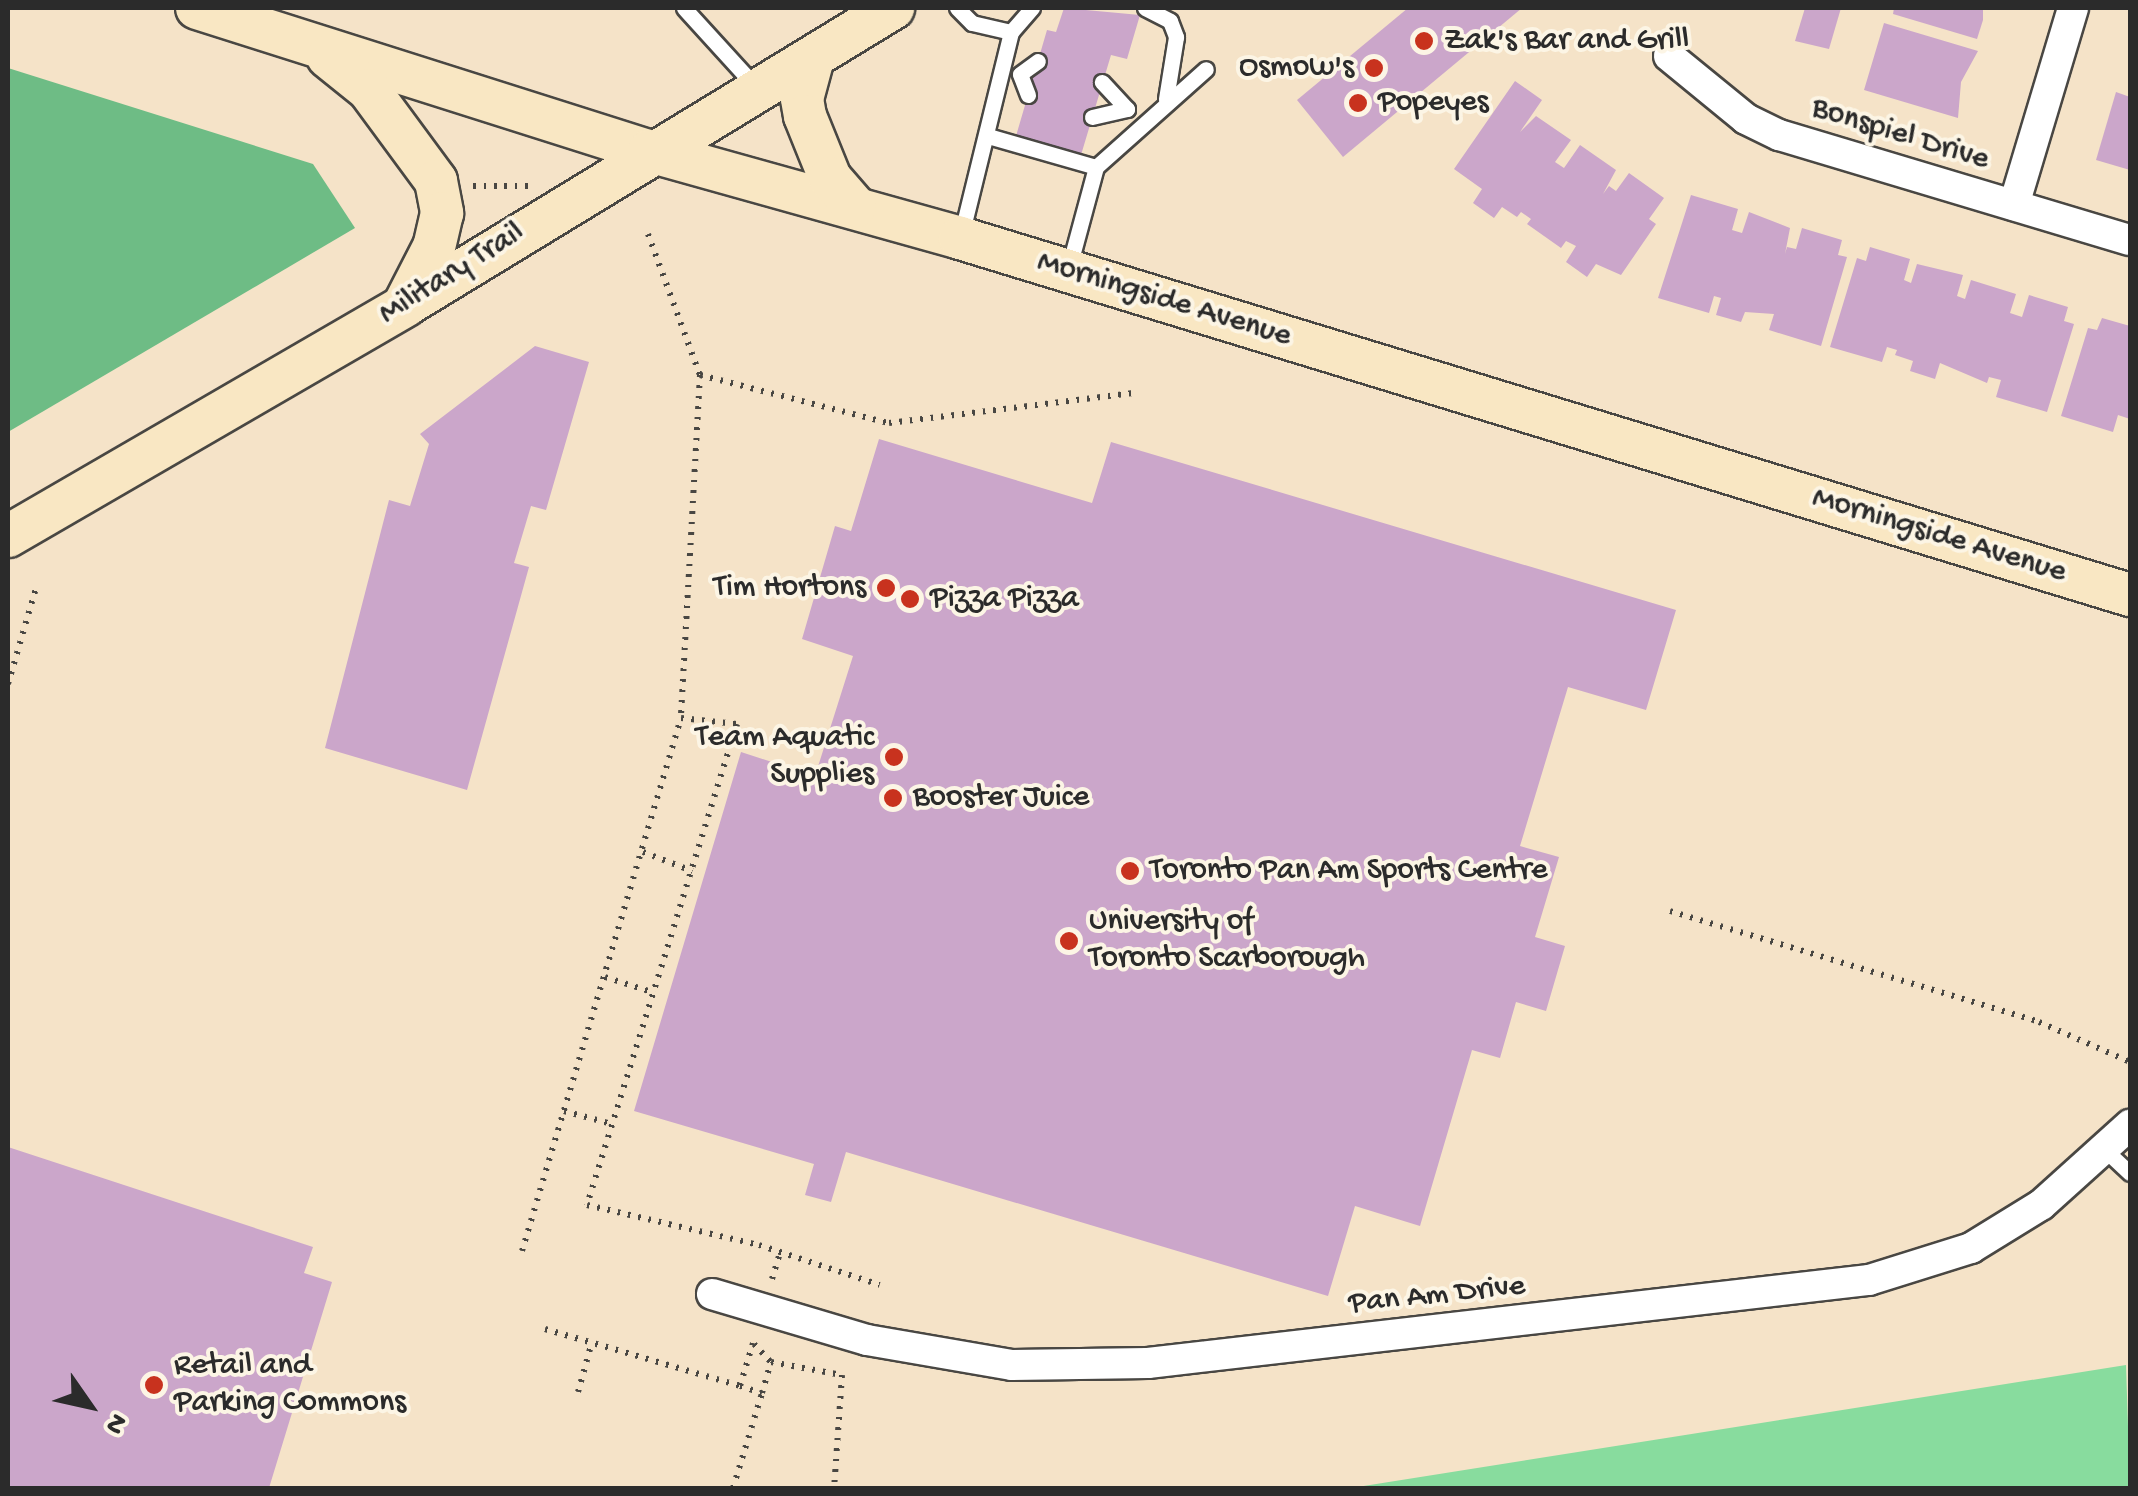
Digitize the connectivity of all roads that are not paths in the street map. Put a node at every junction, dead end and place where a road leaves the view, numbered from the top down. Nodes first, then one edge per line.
1 (197, 8) edge
2 (684, 8) edge
3 (893, 8) edge
4 (957, 8) edge
5 (1032, 8) edge
6 (1146, 8) edge
7 (2073, 8) edge
8 (1011, 32) junction
9 (315, 46) junction
10 (1669, 56) dead end
11 (813, 58) junction
12 (1038, 61) dead end
13 (1206, 69) dead end
14 (1003, 70) junction
15 (1020, 74) junction
16 (1102, 82) dead end
17 (758, 90) junction
18 (1028, 94) dead end
19 (1166, 98) junction
20 (1127, 109) junction
21 (1148, 116) junction
22 (1092, 117) dead end
23 (988, 136) junction
24 (648, 151) junction
25 (1096, 166) junction
26 (2014, 204) junction
27 (855, 206) junction
28 (960, 238) junction
29 (2130, 240) edge
30 (1068, 271) junction
31 (404, 306) junction
32 (8, 536) edge
33 (2130, 595) edge
34 (2130, 1125) edge
35 (2104, 1149) junction
36 (2130, 1173) edge
37 (712, 1294) dead end

1 - 9 main road, Morningside Avenue
2 - 17 lane
3 - 11 main road, Military Trail
4 - 8 lane
5 - 8 lane
6 - 19 lane
7 - 26 street
8 - 14 lane
9 - 24 main road, Morningside Avenue
9 - 31 main road
10 - 26 street, Bonspiel Drive
11 - 17 main road, Military Trail
11 - 27 main road
12 - 15 lane
13 - 19 lane
14 - 15 lane
14 - 23 lane
15 - 18 lane
16 - 20 lane
17 - 24 main road, Military Trail
19 - 21 lane
20 - 21 lane
20 - 22 lane
21 - 25 lane
23 - 25 lane
23 - 28 lane
24 - 27 main road, Morningside Avenue
24 - 31 main road, Military Trail
25 - 30 lane
26 - 29 street, Bonspiel Drive
27 - 28 main road, Morningside Avenue
28 - 30 main road, Morningside Avenue
30 - 33 main road, Morningside Avenue
31 - 32 main road, Military Trail
34 - 35 street, Pan Am Drive
35 - 36 lane
35 - 37 street, Pan Am Drive

